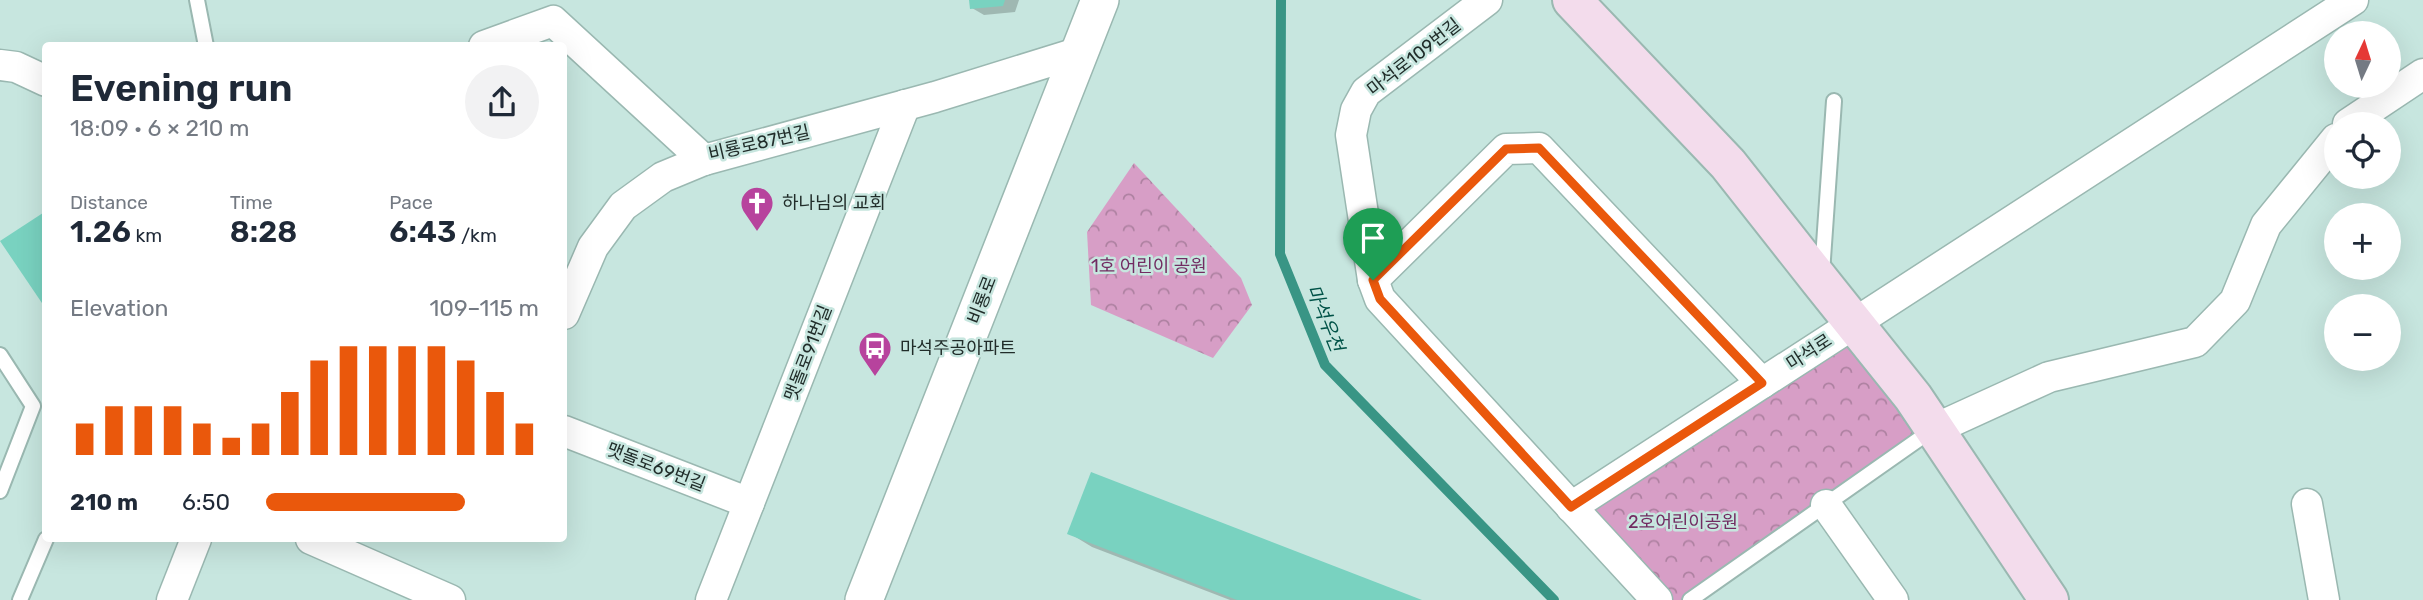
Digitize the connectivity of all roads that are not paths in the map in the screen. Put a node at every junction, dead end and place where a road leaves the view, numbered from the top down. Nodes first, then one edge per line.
1 (197, 0) edge
2 (1100, 0) edge
3 (1487, 0) edge
4 (1572, 0) edge
5 (2353, 0) edge
6 (547, 11) edge
7 (205, 42) edge
8 (491, 42) edge
9 (1080, 52) junction
10 (0, 65) edge
11 (2423, 74) edge
12 (42, 79) edge
13 (1833, 101) dead end
14 (905, 105) junction
15 (2366, 112) edge
16 (2324, 154) edge
17 (704, 160) junction
18 (1373, 280) junction
19 (1821, 282) junction
20 (567, 307) edge
21 (1854, 322) junction
22 (0, 355) edge
23 (1762, 383) junction
24 (1935, 429) junction
25 (567, 432) edge
26 (0, 491) edge
27 (749, 503) junction
28 (2307, 504) dead end
29 (1826, 505) junction
30 (1571, 507) junction
31 (45, 542) edge
32 (195, 542) edge
33 (316, 542) edge
34 (389, 588) edge
35 (20, 600) edge
36 (172, 600) edge
37 (450, 600) edge
38 (711, 600) edge
39 (864, 600) edge
40 (1657, 600) edge
41 (1690, 600) edge
42 (1893, 600) edge
43 (2049, 600) edge
44 (2323, 600) edge

1 - 7 lane
2 - 9 street, 비룡로
3 - 18 street, 마석로109번길
4 - 19 main road
5 - 21 street, 마석로
6 - 8 street, 비룡로87번길
6 - 17 street, 비룡로87번길
9 - 14 street, 비룡로87번길
9 - 39 street, 비룡로
10 - 12 street
11 - 15 street
13 - 19 lane
14 - 17 street, 비룡로87번길
14 - 27 street, 맷돌로91번길
16 - 24 street
17 - 20 street
18 - 23 street
18 - 30 street, 마석로109번길
19 - 21 main road
21 - 23 street, 마석로
21 - 24 main road
22 - 26 lane
23 - 30 street, 마석로
24 - 29 lane
24 - 43 main road
25 - 27 street, 맷돌로69번길
27 - 38 street, 맷돌로91번길
28 - 44 street
29 - 41 lane
29 - 42 street
30 - 40 street, 마석로109번길
31 - 35 lane
32 - 36 street
33 - 34 street
34 - 37 street

